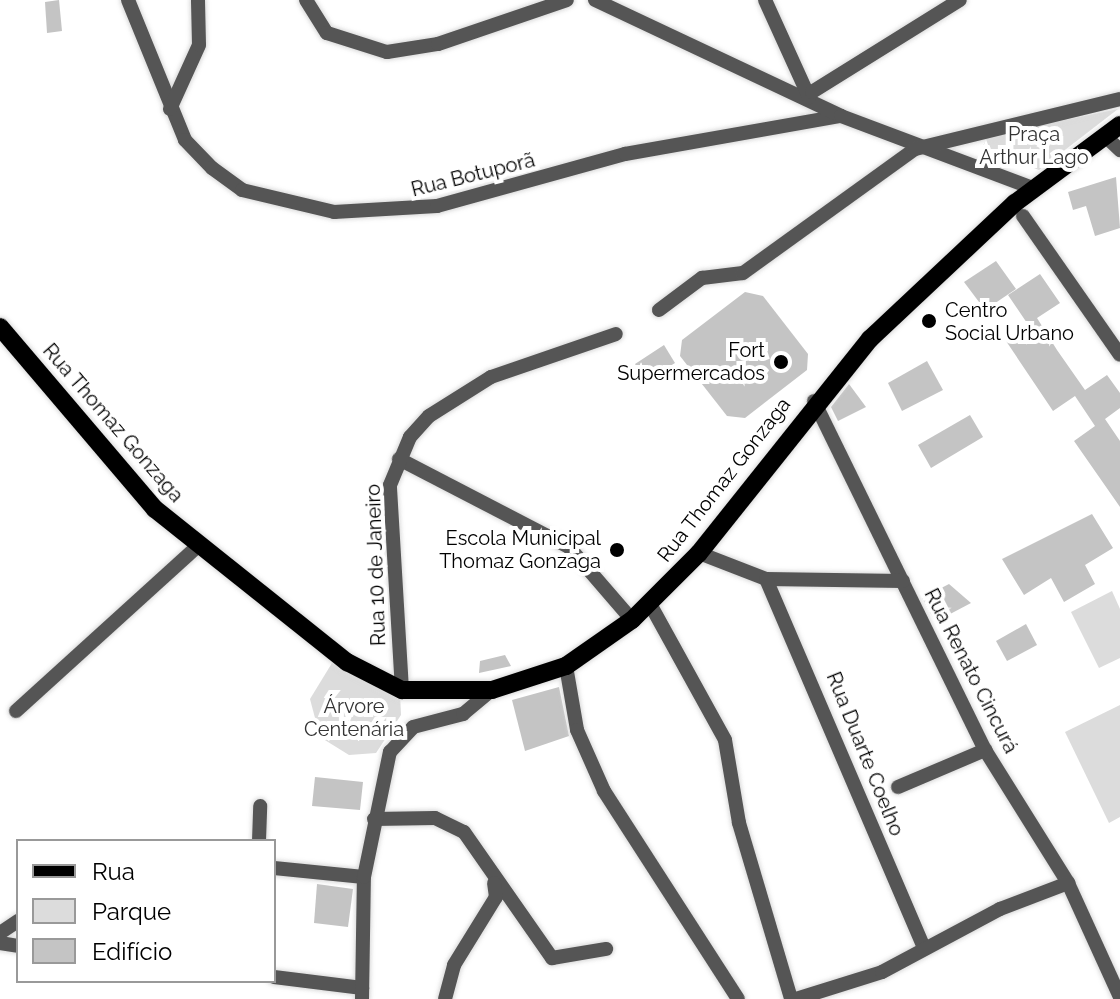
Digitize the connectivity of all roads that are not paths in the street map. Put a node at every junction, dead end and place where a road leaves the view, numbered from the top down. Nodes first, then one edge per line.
1 (128, 0) edge
2 (198, 0) edge
3 (306, 0) edge
4 (567, 0) edge
5 (595, 0) edge
6 (765, 0) edge
7 (960, 0) edge
8 (810, 95) junction
9 (1120, 99) edge
10 (170, 109) junction
11 (841, 116) junction
12 (1112, 130) edge
13 (927, 144) junction
14 (1120, 150) edge
15 (1033, 188) junction
16 (1023, 216) dead end
17 (659, 310) dead end
18 (0, 327) edge
19 (616, 334) dead end
20 (1120, 355) edge
21 (814, 401) junction
22 (399, 459) junction
23 (198, 546) junction
24 (699, 553) junction
25 (766, 579) junction
26 (903, 581) junction
27 (650, 604) junction
28 (632, 620) junction
29 (566, 666) junction
30 (402, 690) junction
31 (492, 690) junction
32 (16, 711) dead end
33 (985, 750) junction
34 (898, 787) dead end
35 (260, 806) dead end
36 (374, 819) junction
37 (259, 839) edge
38 (276, 868) edge
39 (364, 877) junction
40 (494, 883) junction
41 (1068, 883) junction
42 (924, 947) junction
43 (606, 949) dead end
44 (276, 977) edge
45 (362, 994) edge
46 (1120, 997) edge
47 (445, 999) edge
48 (738, 999) edge
49 (794, 999) edge

1 - 10 street, Rua Botuporã
2 - 10 street
3 - 4 street
5 - 8 street
6 - 8 street
7 - 8 street
8 - 11 street
9 - 13 street
10 - 11 street, Rua Botuporã
11 - 13 street
12 - 14 street
12 - 15 main road, Rua Thomaz Gonzaga
13 - 15 street
13 - 17 street
15 - 21 main road, Rua Thomaz Gonzaga
16 - 20 street
18 - 23 main road, Rua Thomaz Gonzaga
19 - 22 street, Rua 10 de Janeiro
21 - 24 main road, Rua Thomaz Gonzaga
21 - 26 street, Rua Renato Cincurá
22 - 28 street
22 - 30 street, Rua 10 de Janeiro
23 - 30 main road, Rua Thomaz Gonzaga
23 - 32 street
24 - 25 street
24 - 27 main road, Rua Thomaz Gonzaga
25 - 26 street
25 - 42 street, Rua Duarte Coelho
26 - 33 street, Rua Renato Cincurá
27 - 28 main road, Rua Thomaz Gonzaga
27 - 49 street
28 - 29 main road, Rua Thomaz Gonzaga
29 - 31 main road, Rua Thomaz Gonzaga
29 - 48 street
30 - 31 main road, Rua Thomaz Gonzaga
31 - 36 street
33 - 34 street
33 - 41 street, Rua Renato Cincurá
35 - 37 street
36 - 39 street
36 - 40 street
38 - 39 street
39 - 45 street
40 - 43 street
40 - 47 street
41 - 42 street
41 - 46 street, Rua Renato Cincurá
42 - 49 street
44 - 45 street

